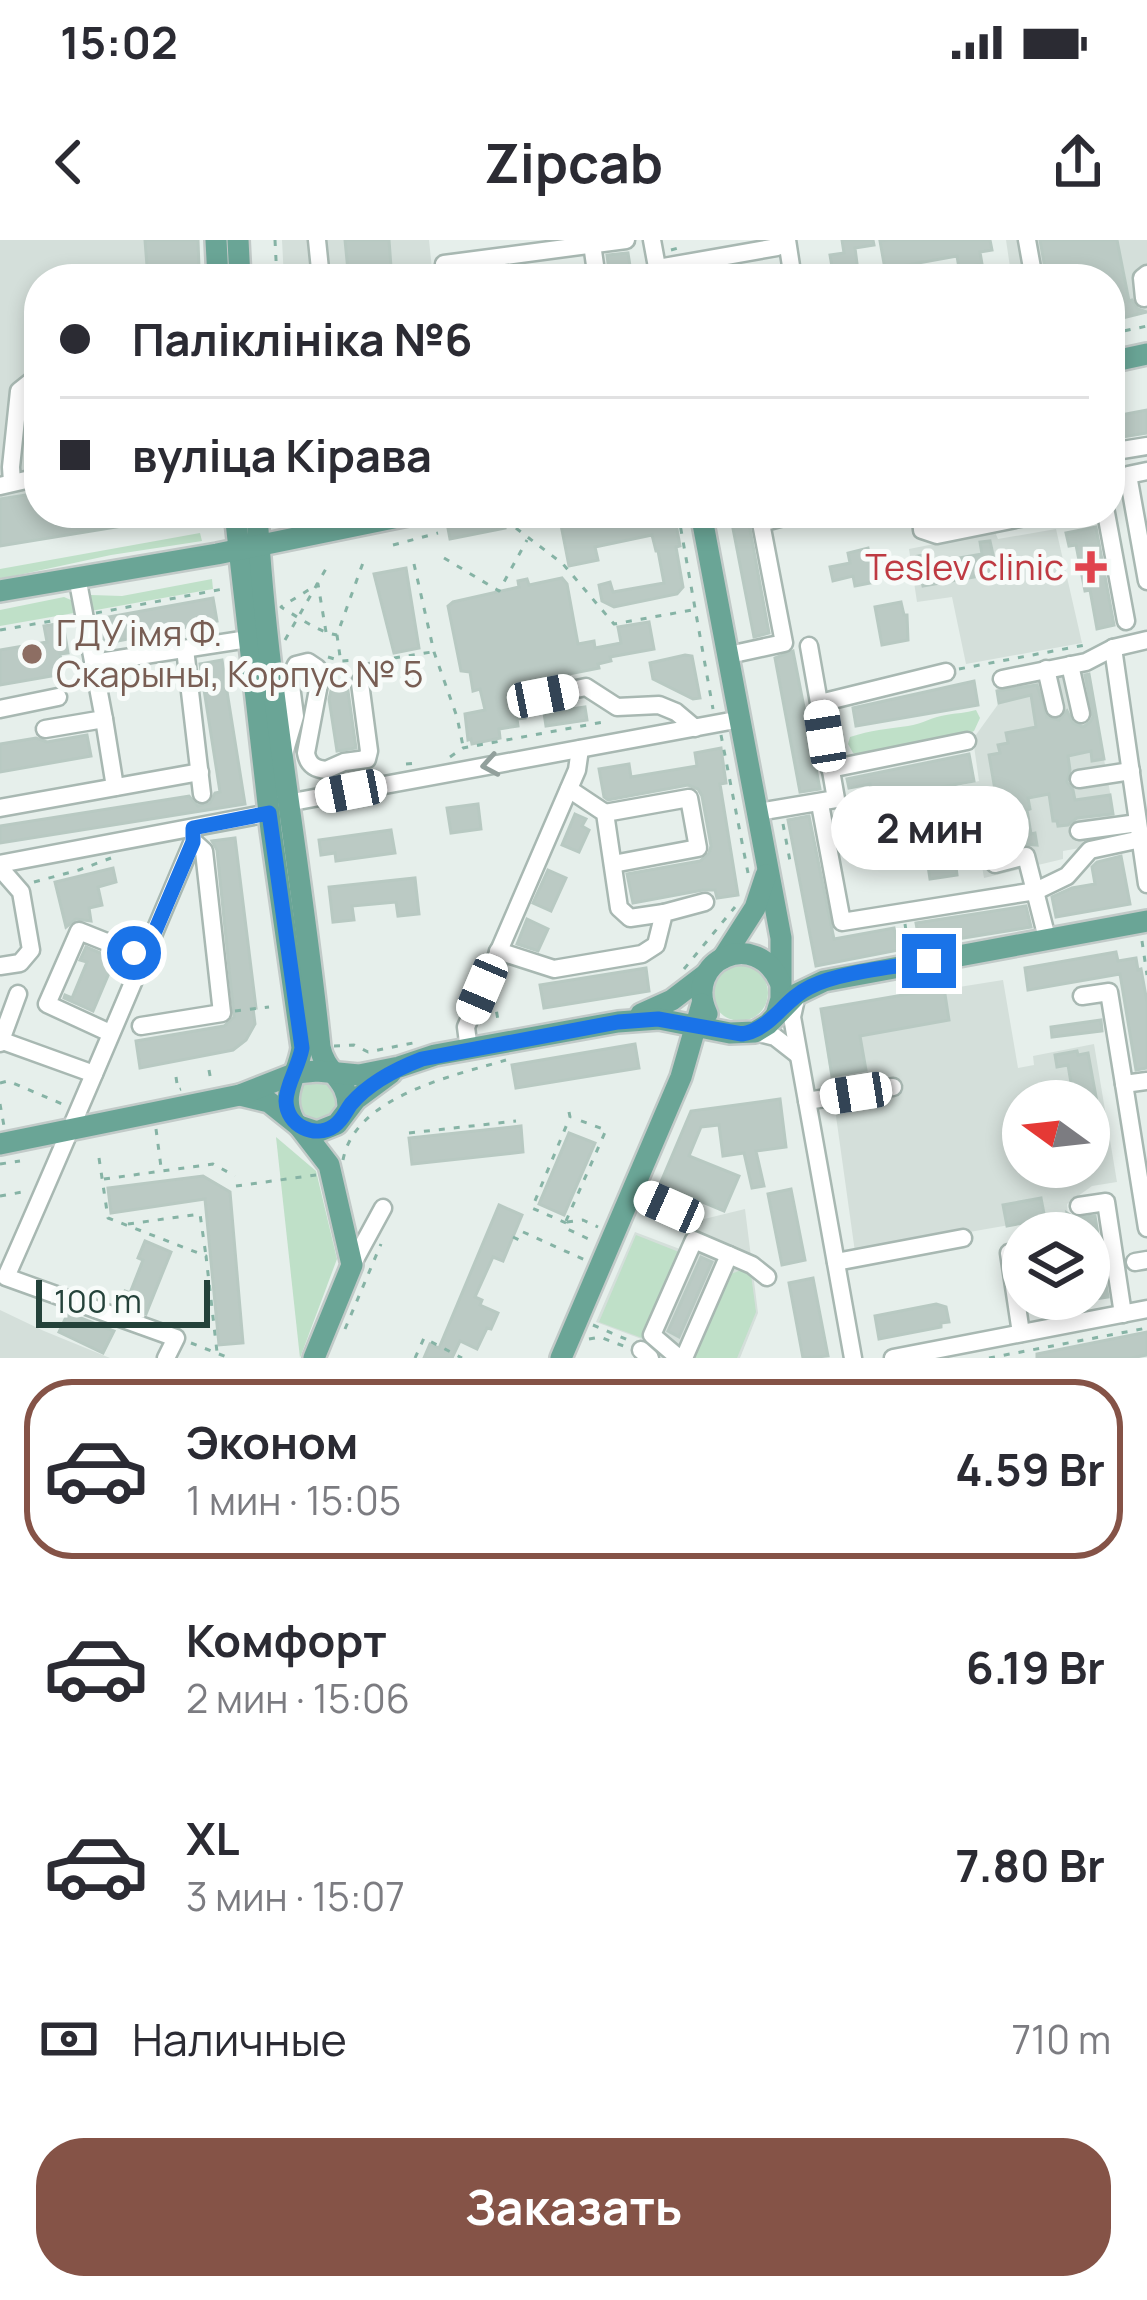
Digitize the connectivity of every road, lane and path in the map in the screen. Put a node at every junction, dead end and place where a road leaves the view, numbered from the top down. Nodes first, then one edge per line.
1 (626, 240) edge
2 (592, 244) junction
3 (782, 244) edge
4 (685, 246) dead end
5 (658, 260) edge
6 (444, 264) dead end
7 (595, 264) edge
8 (1147, 274) edge
9 (1144, 298) edge
10 (24, 387) edge
11 (1147, 471) edge
12 (6, 484) edge
13 (241, 528) edge
14 (253, 528) edge
15 (345, 528) edge
16 (515, 528) edge
17 (680, 528) edge
18 (704, 528) edge
19 (762, 528) edge
20 (922, 528) edge
21 (953, 528) edge
22 (1109, 528) edge
23 (438, 533) dead end
24 (528, 539) junction
25 (393, 545) dead end
26 (248, 548) junction
27 (444, 558) dead end
28 (364, 560) dead end
29 (414, 564) dead end
30 (327, 567) dead end
31 (77, 577) junction
32 (1147, 580) edge
33 (317, 584) junction
34 (223, 589) dead end
35 (0, 591) edge
36 (694, 610) junction
37 (83, 616) junction
38 (299, 617) junction
39 (1126, 621) dead end
40 (0, 630) edge
41 (326, 632) junction
42 (338, 635) junction
43 (248, 639) junction
44 (1147, 640) edge
45 (285, 642) dead end
46 (809, 646) dead end
47 (1113, 648) junction
48 (185, 649) junction
49 (434, 652) junction
50 (729, 655) junction
51 (93, 663) junction
52 (388, 664) joint
53 (1070, 665) junction
54 (1046, 669) junction
55 (946, 672) joint
56 (1002, 679) dead end
57 (344, 685) dead end
58 (543, 696) dead end
59 (58, 698) dead end
60 (820, 703) junction
61 (0, 709) edge
62 (1054, 709) dead end
63 (1081, 714) dead end
64 (104, 719) junction
65 (616, 719) dead end
66 (741, 719) junction
67 (695, 728) junction
68 (45, 729) dead end
69 (719, 730) junction
70 (967, 741) dead end
71 (463, 748) junction
72 (580, 749) junction
73 (446, 760) dead end
74 (282, 761) junction
75 (430, 763) dead end
76 (406, 764) dead end
77 (830, 770) junction
78 (1131, 771) junction
79 (200, 772) junction
80 (1079, 779) dead end
81 (115, 787) junction
82 (569, 789) junction
83 (820, 804) junction
84 (0, 808) edge
85 (278, 808) junction
86 (952, 810) dead end
87 (758, 812) junction
88 (605, 813) junction
89 (781, 817) dead end
90 (200, 820) junction
91 (1079, 831) dead end
92 (1139, 831) junction
93 (111, 857) dead end
94 (790, 861) dead end
95 (613, 864) junction
96 (0, 866) edge
97 (768, 869) junction
98 (1147, 884) edge
99 (18, 888) junction
100 (1036, 891) junction
101 (705, 902) dead end
102 (903, 912) junction
103 (664, 913) junction
104 (1147, 921) edge
105 (1047, 938) junction
106 (1147, 938) edge
107 (498, 951) junction
108 (909, 952) dead end
109 (144, 957) junction
110 (0, 966) edge
111 (714, 966) junction
112 (1147, 975) edge
113 (792, 988) junction
114 (18, 994) dead end
115 (1082, 996) dead end
116 (702, 1004) junction
117 (269, 1007) dead end
118 (222, 1013) junction
119 (618, 1022) junction
120 (141, 1026) dead end
121 (695, 1027) junction
122 (755, 1032) junction
123 (110, 1033) junction
124 (730, 1033) junction
125 (325, 1037) junction
126 (1, 1041) edge
127 (469, 1049) junction
128 (425, 1050) junction
129 (798, 1056) junction
130 (506, 1060) dead end
131 (399, 1067) junction
132 (209, 1070) dead end
133 (296, 1073) junction
134 (334, 1073) junction
135 (94, 1074) junction
136 (176, 1076) dead end
137 (681, 1077) junction
138 (1147, 1081) edge
139 (0, 1083) edge
140 (212, 1084) dead end
141 (1124, 1084) junction
142 (892, 1087) dead end
143 (178, 1090) dead end
144 (240, 1095) junction
145 (807, 1101) junction
146 (0, 1104) edge
147 (342, 1116) junction
148 (71, 1117) junction
149 (516, 1120) dead end
150 (297, 1123) junction
151 (155, 1124) dead end
152 (409, 1132) dead end
153 (2, 1137) edge
154 (99, 1158) dead end
155 (20, 1161) dead end
156 (0, 1164) edge
157 (332, 1168) junction
158 (162, 1171) junction
159 (235, 1176) dead end
160 (102, 1179) junction
161 (236, 1186) dead end
162 (32, 1190) dead end
163 (633, 1192) junction
164 (0, 1196) edge
165 (1079, 1206) dead end
166 (383, 1208) dead end
167 (693, 1218) dead end
168 (566, 1223) junction
169 (126, 1225) junction
170 (373, 1228) junction
171 (600, 1228) dead end
172 (1147, 1228) edge
173 (523, 1232) dead end
174 (963, 1238) dead end
175 (594, 1242) dead end
176 (729, 1255) junction
177 (206, 1256) junction
178 (586, 1260) dead end
179 (836, 1262) junction
180 (352, 1265) junction
181 (767, 1277) dead end
182 (1147, 1309) edge
183 (1123, 1314) junction
184 (1019, 1320) edge
185 (591, 1324) dead end
186 (1147, 1328) edge
187 (1021, 1334) junction
188 (176, 1338) junction
189 (341, 1338) dead end
190 (586, 1339) dead end
191 (638, 1351) edge
192 (216, 1355) edge
193 (166, 1358) edge
194 (229, 1358) edge
195 (314, 1358) edge
196 (415, 1358) edge
197 (462, 1358) edge
198 (561, 1358) edge
199 (681, 1358) edge
200 (853, 1358) edge
201 (893, 1358) edge
202 (989, 1358) edge

1 - 2 street
2 - 6 street
2 - 7 street
3 - 5 street
4 - 5 path
8 - 9 street
10 - 12 street
11 - 32 street
13 - 26 main road
14 - 26 main road
15 - 26 main road
16 - 24 path
17 - 36 path
18 - 50 main road
19 - 50 street
20 - 21 street
22 - 39 street
23 - 25 path
24 - 27 path
24 - 36 path
26 - 31 main road
26 - 43 main road
26 - 74 main road
28 - 42 path
29 - 49 path
30 - 33 path
31 - 35 main road
31 - 37 street
33 - 38 path
33 - 38 path
33 - 41 path
34 - 37 path
36 - 69 path
37 - 40 path
37 - 51 street
38 - 41 path
38 - 45 path
41 - 42 path
42 - 57 path
43 - 48 street
43 - 85 main road
44 - 47 street
46 - 60 street
47 - 53 street
47 - 55 path
47 - 78 street
48 - 51 street
48 - 79 street
49 - 52 path
49 - 71 path
50 - 66 main road
51 - 64 street
52 - 74 street
53 - 54 street
53 - 63 street
54 - 56 street
54 - 62 street
55 - 60 street
58 - 67 street
59 - 61 street
60 - 77 street
64 - 68 street
64 - 81 street
65 - 71 path
66 - 69 street
66 - 87 main road
67 - 69 street
67 - 72 street
70 - 77 street
71 - 73 path
72 - 82 street
72 -> 85 street
74 - 85 main road
75 - 76 path
77 - 83 street
78 - 80 street
78 - 92 street
79 - 81 street
79 - 90 street
81 - 84 street
82 - 88 street
82 - 107 street
83 - 87 street
83 - 102 street
85 - 90 street
85 - 125 main road
85 - 133 main road
86 - 100 street
87 - 97 main road
88 - 95 street
88 - 95 street
89 - 94 path
90 - 96 street
90 - 109 street
90 - 118 street
91 - 92 street
92 - 98 street
92 - 100 street
93 - 99 path
95 - 103 street
96 - 99 street
97 - 111 main road
97 - 113 main road
99 - 110 street
100 - 102 street
100 - 105 street
101 - 103 street
102 - 108 path
103 - 107 street
104 - 105 main road
105 - 113 main road
106 - 112 path
107 - 127 street
109 - 123 street
109 - 123 street
111 - 113 main road
111 - 116 main road
111 - 119 main road
113 - 122 main road
113 - 129 street
114 - 126 street
115 - 141 street
116 - 121 main road
116 - 124 main road
117 - 118 path
118 - 120 street
119 - 121 main road
119 - 127 main road
119 - 137 main road
121 - 124 main road
121 - 137 main road
122 - 124 main road
122 - 129 street
123 - 135 street
124 - 137 main road
125 - 128 path
125 - 128 main road
125 - 134 main road
126 - 135 street
127 - 128 main road
128 - 131 main road
129 - 145 street
130 - 157 path
131 - 134 main road
131 - 147 main road
132 - 140 path
133 - 134 main road
133 - 144 main road
133 - 150 main road
134 - 147 main road
135 - 148 street
136 - 143 path
137 - 163 main road
138 - 141 street
139 - 148 path
141 - 172 street
142 - 145 street
144 - 148 main road
144 - 150 main road
145 - 179 street
146 - 153 path
147 - 150 main road
147 - 157 main road
148 - 153 main road
148 - 188 street
149 - 152 path
150 - 157 main road
151 - 158 path
154 - 160 path
155 - 156 path
157 - 161 path
157 - 180 main road
158 - 159 path
158 - 160 path
160 - 169 path
162 - 164 path
163 - 167 street
163 - 198 main road
165 - 183 street
166 - 170 street
168 - 168 path
168 - 171 path
168 - 175 path
169 - 177 path
169 - 177 path
170 - 180 street
170 - 189 path
173 - 178 path
174 - 179 street
176 - 181 street
176 - 199 street
176 - 199 street
177 - 192 path
179 - 200 street
180 - 195 main road
182 - 183 street
183 - 187 street
184 - 187 street
185 - 191 path
186 - 202 path
187 - 201 street
188 - 192 path
188 - 193 street
190 - 191 path
192 - 194 path
196 - 197 path

